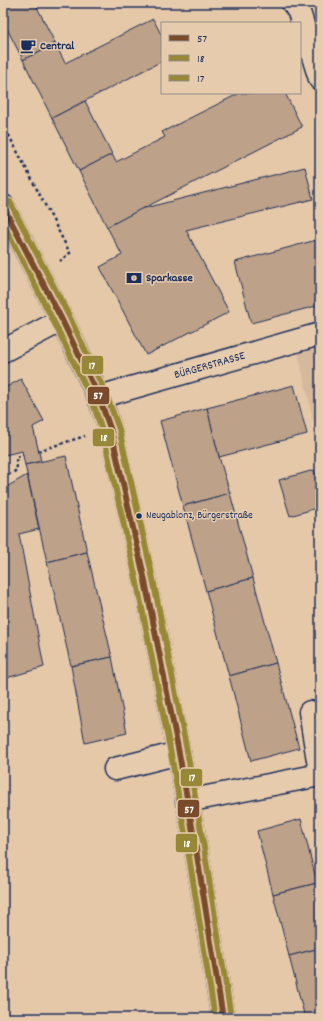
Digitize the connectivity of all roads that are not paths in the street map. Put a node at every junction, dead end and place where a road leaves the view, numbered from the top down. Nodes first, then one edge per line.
1 (293, 3) edge
2 (320, 79) edge
3 (3, 206) edge
4 (62, 320) junction
5 (320, 334) edge
6 (3, 351) edge
7 (99, 397) junction
8 (310, 712) dead end
9 (179, 753) junction
10 (115, 769) dead end
11 (320, 774) edge
12 (187, 801) junction
13 (222, 1018) edge

1 - 2 street
3 - 4 street
4 - 6 street
4 - 7 street
5 - 7 street, BÜRGERSTRASSE
7 - 9 street
8 - 11 street
9 - 10 street
9 - 12 street
11 - 12 street
12 - 13 street

